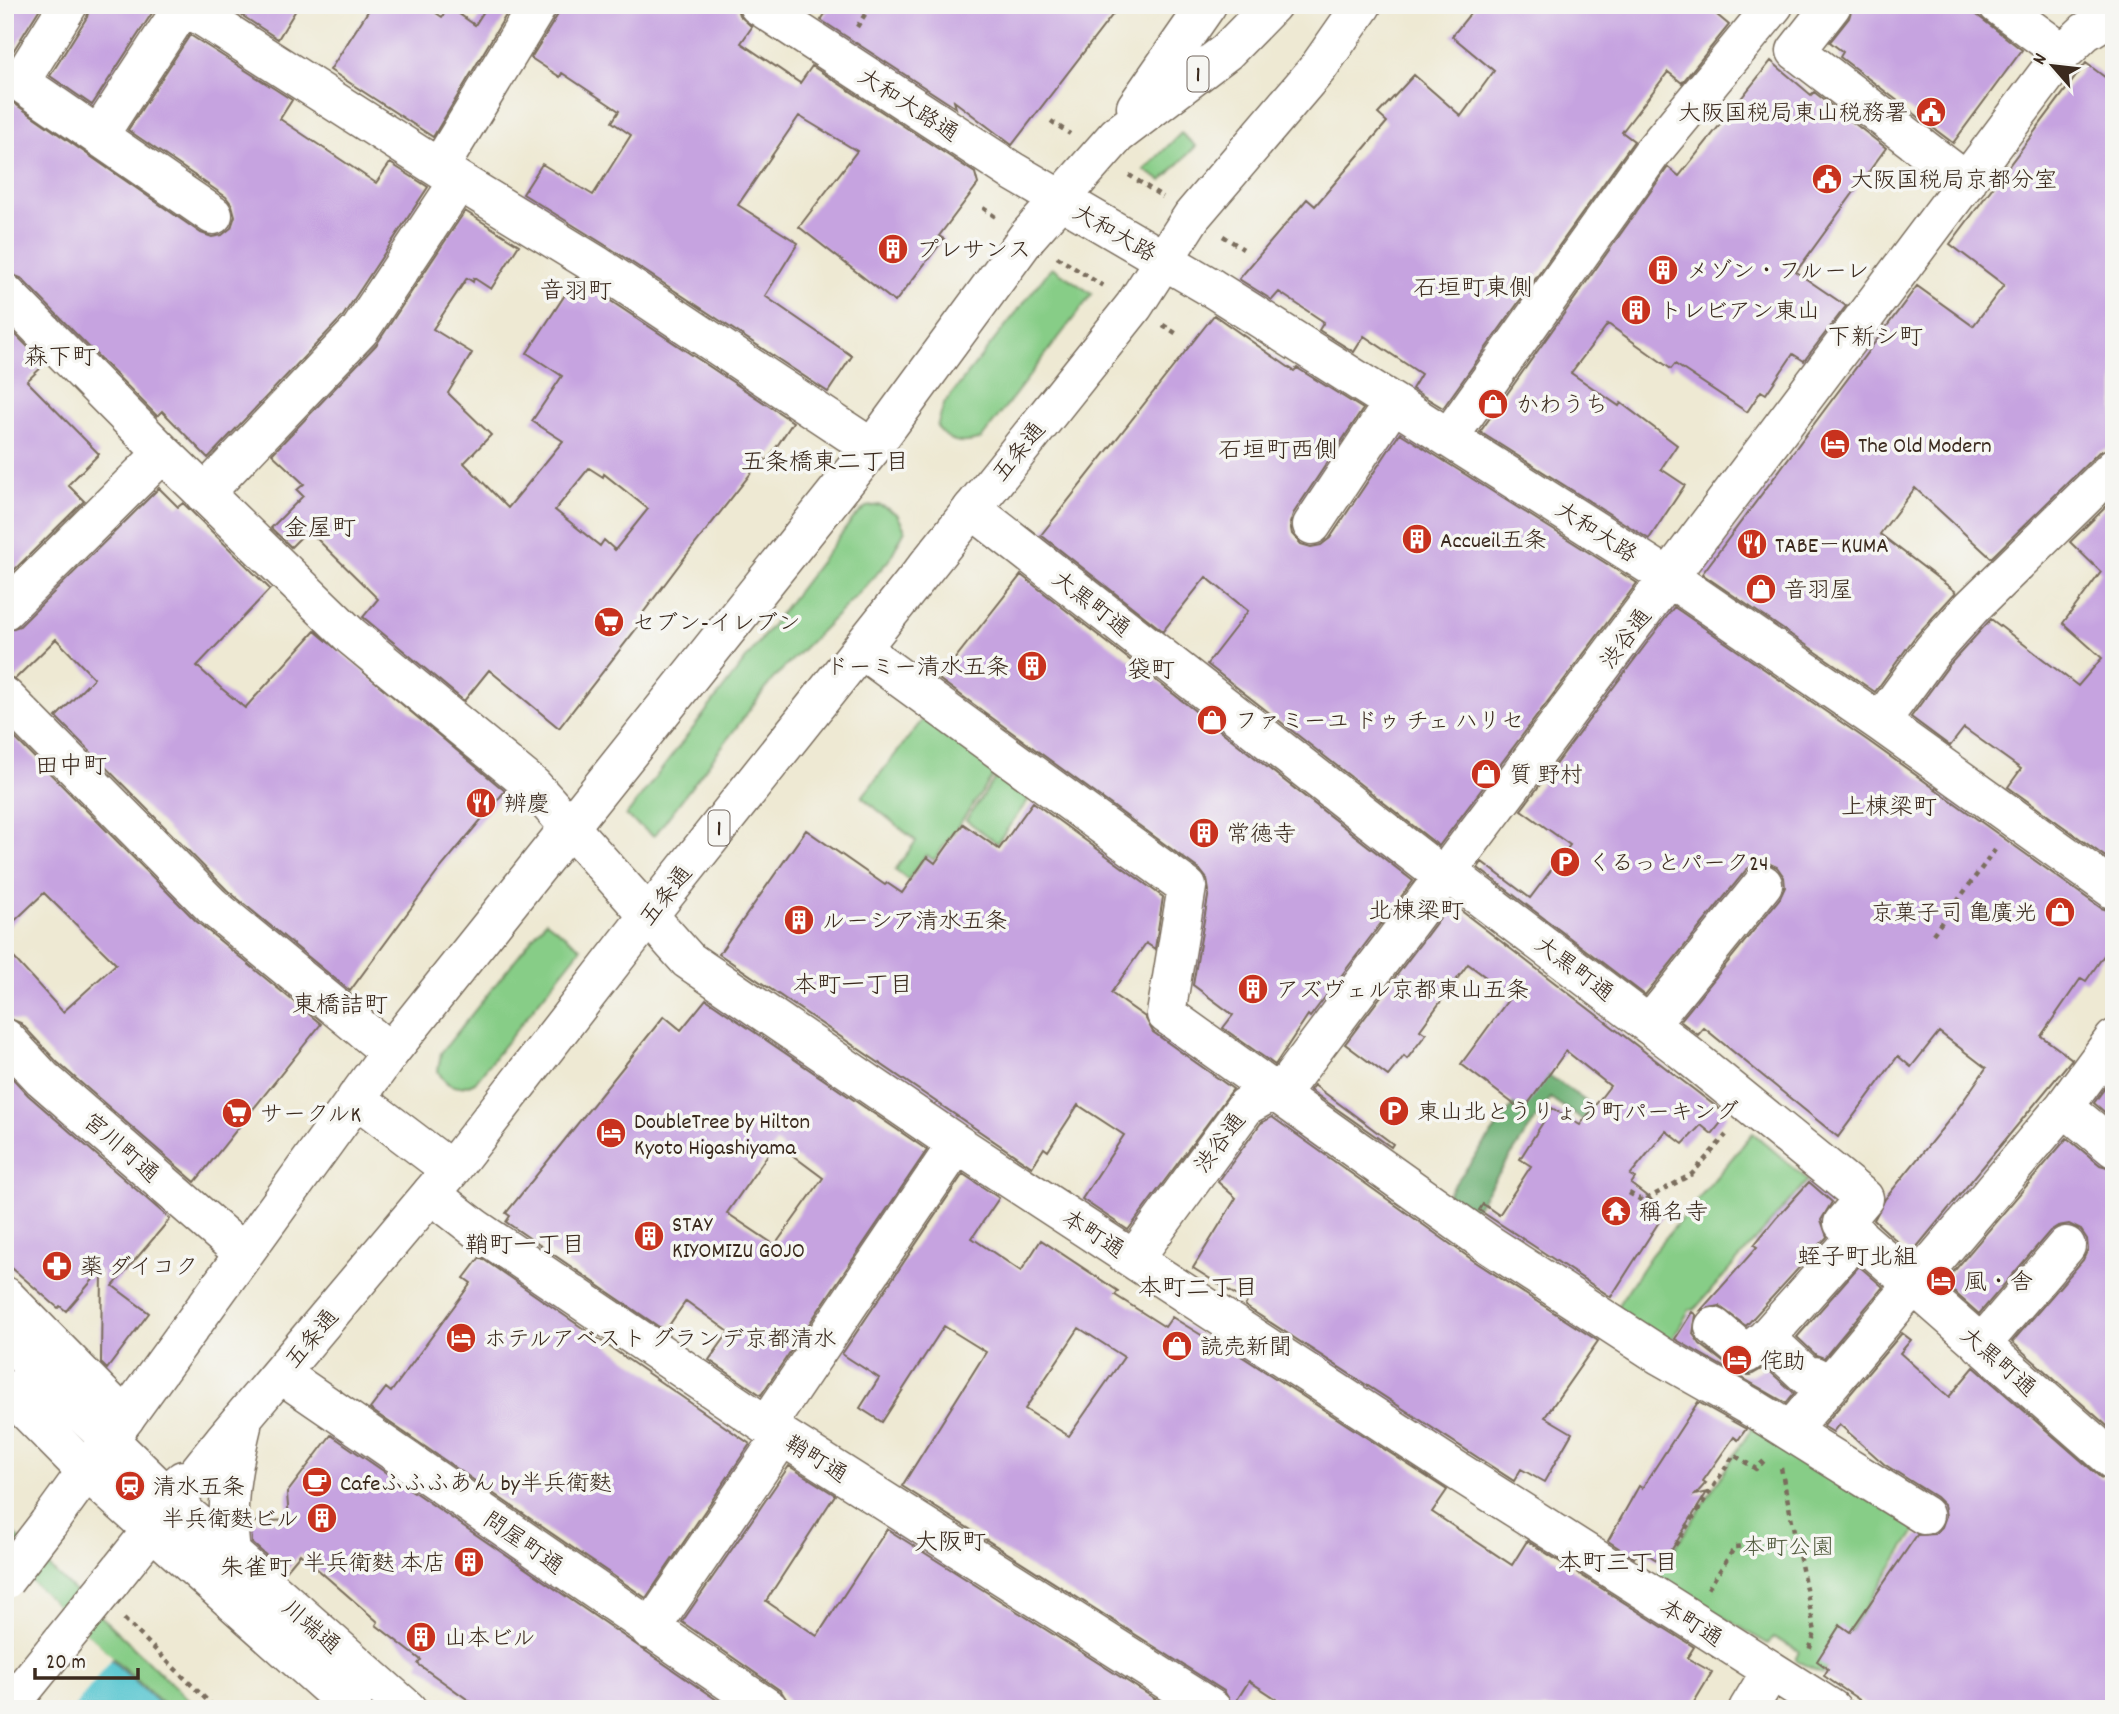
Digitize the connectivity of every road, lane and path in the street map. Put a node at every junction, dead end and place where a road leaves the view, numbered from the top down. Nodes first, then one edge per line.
1 (68, 5) edge
2 (184, 5) edge
3 (538, 5) edge
4 (758, 5) edge
5 (1207, 5) edge
6 (1272, 5) edge
7 (1362, 5) edge
8 (1387, 5) edge
9 (1774, 5) edge
10 (1832, 5) edge
11 (1998, 5) edge
12 (2114, 14) edge
13 (2063, 53) junction
14 (1318, 68) junction
15 (1051, 121) dead end
16 (1067, 132) dead end
17 (99, 135) junction
18 (1117, 135) junction
19 (449, 175) junction
20 (1134, 178) dead end
21 (1967, 182) junction
22 (1154, 191) dead end
23 (1061, 200) junction
24 (213, 215) dead end
25 (1231, 241) dead end
26 (1243, 249) dead end
27 (1058, 257) dead end
28 (1164, 260) junction
29 (1102, 285) dead end
30 (5, 293) edge
31 (1393, 402) junction
32 (1449, 437) junction
33 (872, 448) junction
34 (163, 453) junction
35 (2114, 468) edge
36 (204, 494) junction
37 (972, 509) junction
38 (1312, 525) dead end
39 (1670, 578) junction
40 (5, 610) edge
41 (862, 650) junction
42 (5, 697) edge
43 (1880, 722) junction
44 (2017, 820) junction
45 (568, 827) junction
46 (1445, 878) junction
47 (1763, 884) dead end
48 (2114, 890) edge
49 (648, 916) junction
50 (1933, 933) dead end
51 (1649, 1025) junction
52 (5, 1038) edge
53 (2114, 1039) edge
54 (390, 1052) junction
55 (1272, 1092) junction
56 (356, 1098) junction
57 (2064, 1107) junction
58 (1726, 1135) dead end
59 (957, 1144) junction
60 (2114, 1148) edge
61 (441, 1182) junction
62 (1629, 1193) dead end
63 (1858, 1235) junction
64 (2066, 1247) dead end
65 (243, 1253) junction
66 (1134, 1259) junction
67 (1912, 1284) junction
68 (5, 1296) edge
69 (1714, 1327) dead end
70 (5, 1338) edge
71 (1766, 1338) junction
72 (1981, 1345) junction
73 (281, 1374) junction
74 (1826, 1387) junction
75 (5, 1389) edge
76 (244, 1417) junction
77 (117, 1429) junction
78 (774, 1431) junction
79 (1787, 1434) junction
80 (2114, 1461) edge
81 (97, 1481) junction
82 (164, 1509) junction
83 (1924, 1515) dead end
84 (1796, 1540) junction
85 (231, 1554) junction
86 (5, 1580) edge
87 (1645, 1592) junction
88 (1690, 1620) junction
89 (650, 1630) junction
90 (1808, 1654) dead end
91 (1771, 1671) junction
92 (7, 1709) edge
93 (353, 1709) edge
94 (407, 1709) edge
95 (769, 1709) edge
96 (1212, 1709) edge
97 (1748, 1709) edge
98 (1832, 1709) edge

1 - 17 main road
2 - 17 main road
2 - 19 main road
3 - 19 main road
4 - 23 main road, 大和大路通
5 - 18 main road, 1
6 - 18 main road, 1
7 - 14 main road, 五条通 / 1
8 - 14 main road, 1
9 - 32 main road
10 - 21 main road
11 - 13 main road
12 - 13 main road, 渋谷通
13 - 21 main road, 渋谷通
14 - 28 main road, 五条通 / 1
15 - 16 path
17 - 24 main road
18 - 23 main road, 1
19 - 33 main road
19 - 36 main road
20 - 22 path
21 - 39 main road, 渋谷通
23 - 28 main road, 大和大路
23 - 33 main road, 1
25 - 26 path
27 - 29 path
28 - 31 main road, 大和大路
28 - 37 main road, 五条通 / 1
30 - 34 main road, 本町通
31 - 32 main road, 大和大路
31 - 38 main road
32 - 39 main road, 大和大路
33 - 45 main road, 1
34 - 36 main road, 本町通
34 - 40 main road
35 - 43 main road
36 - 45 main road, 本町通
37 - 41 main road, 五条通 / 1
37 - 46 main road, 大黒町通
39 - 43 main road, 大和大路
39 - 46 main road, 渋谷通
41 - 49 main road, 五条通 / 1
41 - 55 main road
42 - 54 main road
43 - 44 main road, 大和大路
44 - 48 main road, 大和大路
44 - 50 path
45 - 49 main road, 本町通
45 - 54 main road, 1
46 - 51 main road, 大黒町通
46 - 55 main road, 渋谷通
47 - 51 main road
49 - 59 main road, 本町通
49 - 61 main road, 五条通 / 1
51 - 63 main road, 大黒町通
52 - 65 main road, 宮川町通
53 - 57 main road
54 - 56 main road, 1
55 - 66 main road, 渋谷通
55 - 79 main road
56 - 61 main road, 鞘町通
56 - 65 main road, 1
57 - 60 main road
57 - 67 main road
58 - 62 path
59 - 66 main road, 本町通
59 - 78 main road
61 - 73 main road, 五条通 / 1
61 - 78 main road, 鞘町通
63 - 67 main road, 大黒町通
63 - 71 main road
64 - 72 main road
65 - 77 main road, 1
66 - 87 main road, 本町通
67 - 72 main road, 大黒町通
67 - 74 main road
68 - 77 main road
69 - 71 main road
70 - 77 main road, 川端通
71 - 74 main road
72 - 80 main road, 大黒町通
73 - 76 main road, 五条通 / 1
73 - 89 main road, 問屋町通
74 - 79 main road
75 - 81 main road, 川端通
76 - 82 main road, 五条通 / 1
76 - 85 main road, 1
77 - 81 main road, 1
77 - 82 main road, 川端通
78 - 89 main road
78 - 96 main road, 鞘町通
79 - 83 main road
79 - 84 path
79 - 87 path
81 - 82 main road, 川端通
81 - 86 main road, 1, bridge
82 - 85 main road, 川端通
82 - 92 main road, 五条通 / 1, bridge
82 - 93 main road, 川端通
84 - 88 path
84 - 90 path
85 - 94 main road, 川端通
87 - 88 main road, 本町通
88 - 91 main road, 本町通
89 - 95 main road, 問屋町通
91 - 97 main road
91 - 98 main road, 本町通

